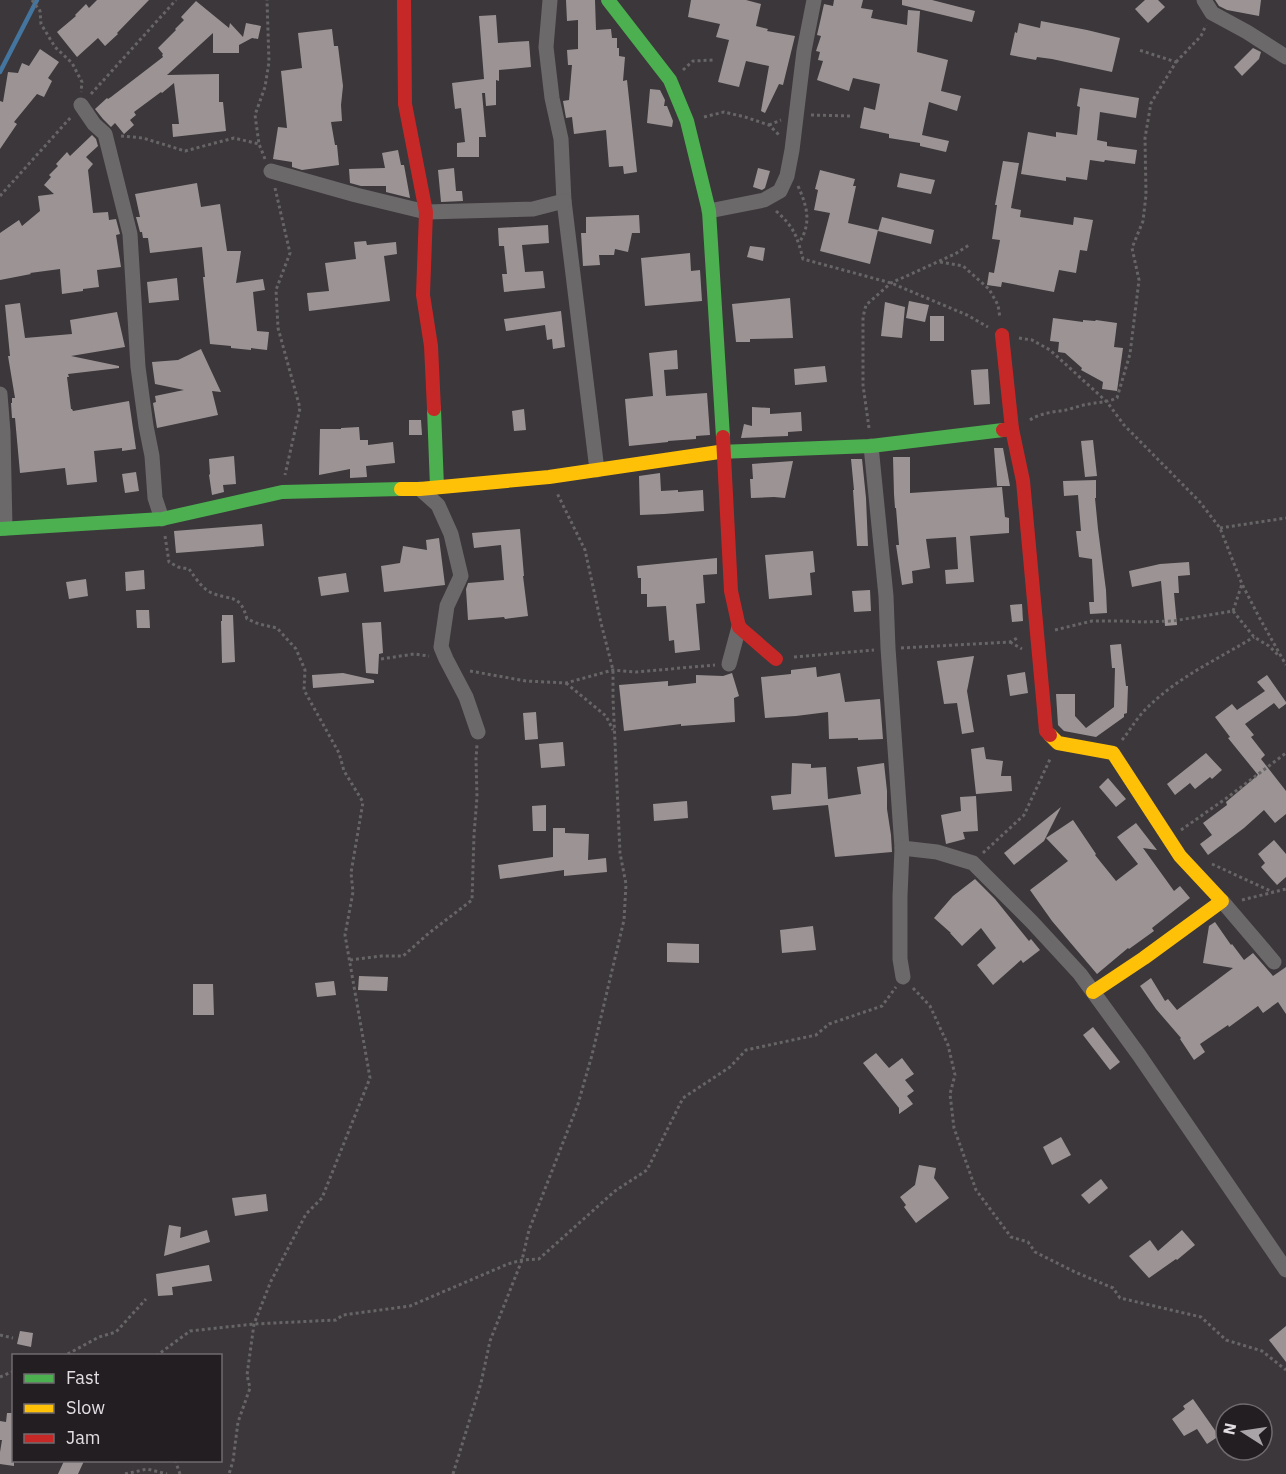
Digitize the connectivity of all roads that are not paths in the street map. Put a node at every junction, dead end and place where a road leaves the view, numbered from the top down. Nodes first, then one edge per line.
1 (404, 0) edge
2 (550, 0) edge
3 (608, 0) edge
4 (814, 0) edge
5 (1208, 6) edge
6 (1286, 57) edge
7 (81, 105) road end
8 (271, 171) road end
9 (564, 201) junction
10 (709, 211) junction
11 (426, 212) junction
12 (1002, 335) road end
13 (0, 394) edge
14 (1012, 429) junction
15 (871, 446) junction
16 (723, 451) junction
17 (597, 470) junction
18 (437, 487) junction
19 (420, 489) junction
20 (162, 519) junction
21 (2, 529) edge
22 (739, 627) junction
23 (776, 659) road end
24 (729, 664) road end
25 (478, 732) road end
26 (902, 848) junction
27 (1222, 901) junction
28 (1274, 962) dead end
29 (903, 977) road end
30 (1093, 992) junction
31 (1286, 1270) edge

1 - 11 street
2 - 9 street
3 - 10 street
4 - 10 street
5 - 6 street
7 - 20 street
8 - 11 street
9 - 11 street
9 - 17 street
10 - 16 street
11 - 18 street
12 - 14 street
13 - 21 street
14 - 15 street
14 - 27 street
15 - 16 street
15 - 26 street
16 - 17 street
16 - 22 street
17 - 18 street
18 - 19 street
19 - 20 street
19 - 25 street
20 - 21 street
22 - 23 street
22 - 24 street
26 - 29 street
26 - 30 street
27 - 28 street
27 - 30 street
30 - 31 street

